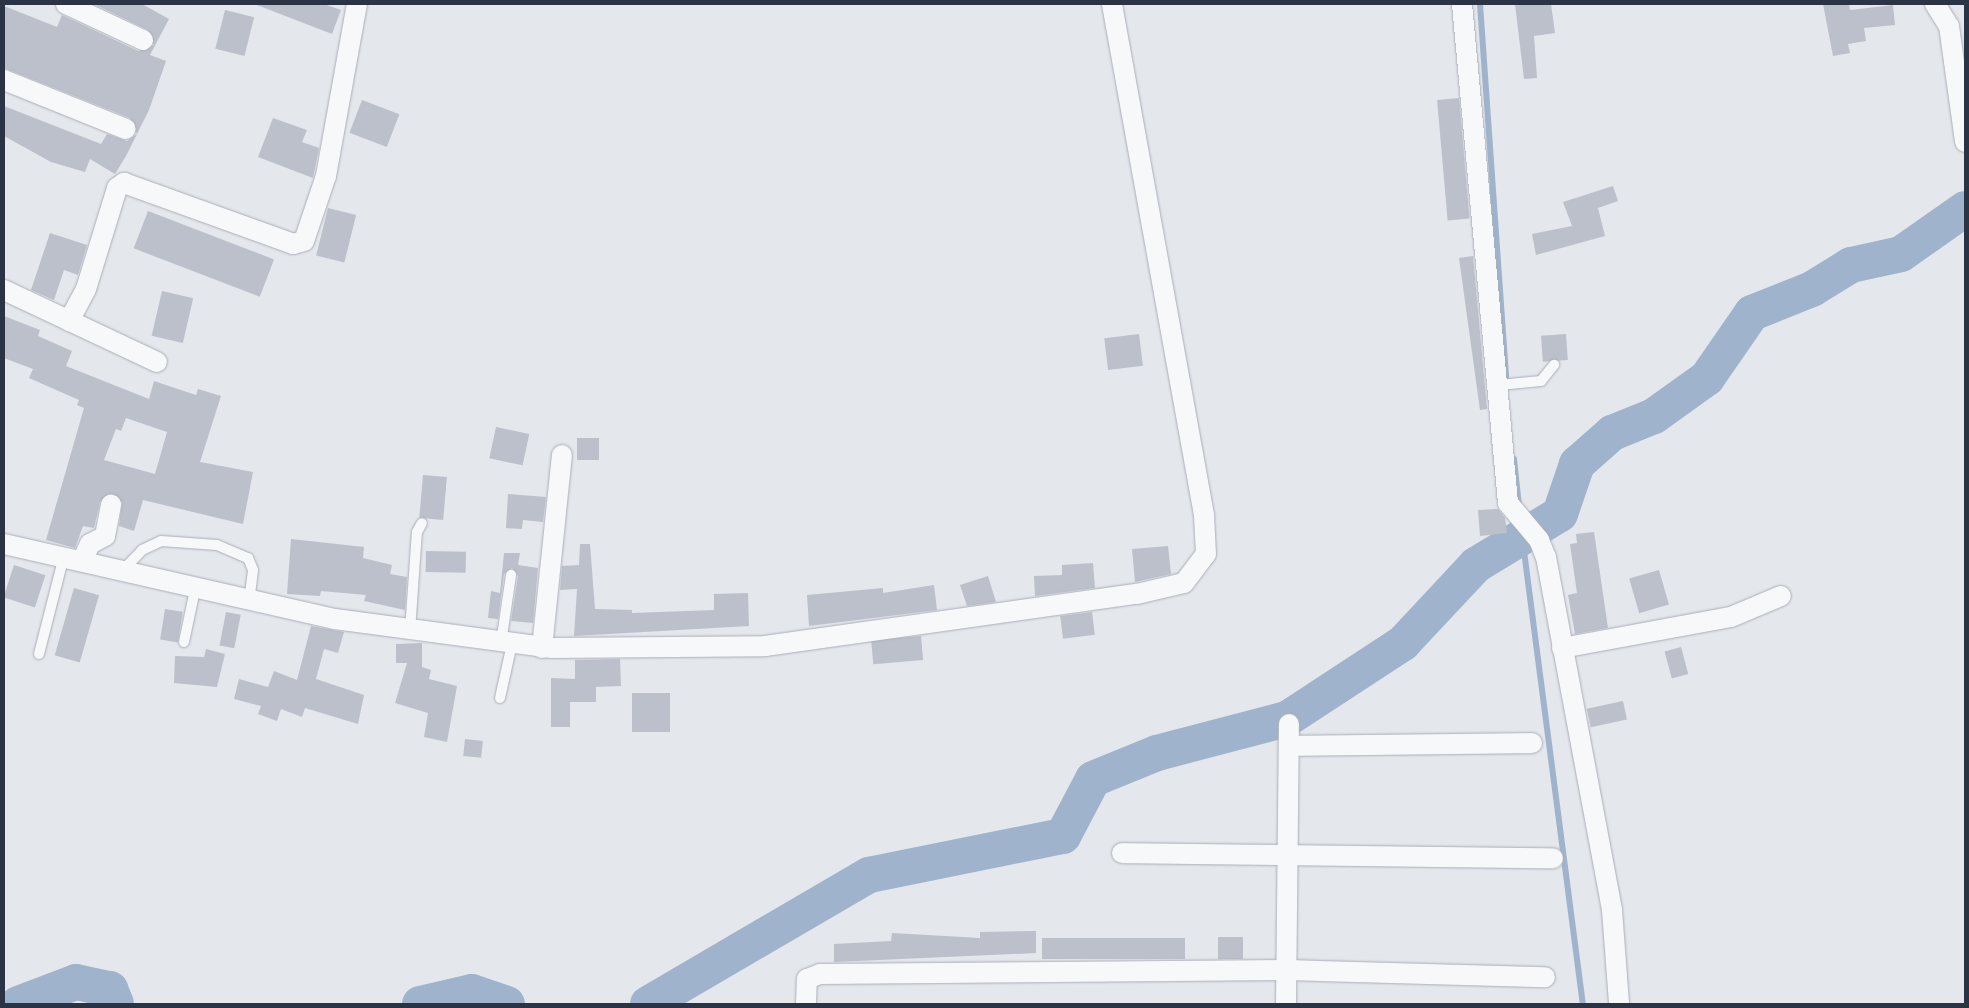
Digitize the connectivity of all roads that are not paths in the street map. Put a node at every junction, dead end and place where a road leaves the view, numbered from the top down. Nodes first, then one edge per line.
1 (66, 4) edge
2 (357, 4) edge
3 (1112, 4) edge
4 (1462, 4) edge
5 (1935, 4) edge
6 (143, 40) dead end
7 (4, 80) edge
8 (126, 129) dead end
9 (1965, 142) edge
10 (4, 290) edge
11 (69, 320) junction
12 (157, 362) dead end
13 (1554, 365) dead end
14 (1499, 385) junction
15 (562, 456) dead end
16 (111, 505) dead end
17 (422, 523) dead end
18 (4, 544) edge
19 (74, 557) junction
20 (123, 570) junction
21 (511, 575) dead end
22 (195, 590) junction
23 (1781, 596) dead end
24 (249, 602) junction
25 (410, 631) junction
26 (184, 642) dead end
27 (507, 644) junction
28 (542, 648) junction
29 (1562, 648) junction
30 (38, 654) dead end
31 (500, 698) dead end
32 (1289, 724) dead end
33 (1532, 743) dead end
34 (1289, 746) junction
35 (1122, 853) dead end
36 (1288, 854) junction
37 (1553, 858) dead end
38 (1287, 970) junction
39 (1546, 977) dead end
40 (806, 1004) edge
41 (1286, 1004) edge
42 (1620, 1004) edge

1 - 6 street
2 - 11 street
3 - 28 street
4 - 14 street
5 - 9 street
7 - 8 street
10 - 11 street
11 - 12 street
13 - 14 lane
14 - 29 street
15 - 28 street
16 - 19 street
17 - 25 lane
18 - 19 street
19 - 20 street
19 - 30 lane
20 - 22 street
20 - 24 lane
21 - 27 lane
22 - 24 street
22 - 26 lane
23 - 29 street
24 - 25 street
25 - 27 street
27 - 28 street
27 - 31 lane
29 - 42 street
32 - 34 street
33 - 34 street
34 - 36 street
35 - 36 street
36 - 37 street
36 - 38 street
38 - 39 street
38 - 40 street
38 - 41 street

